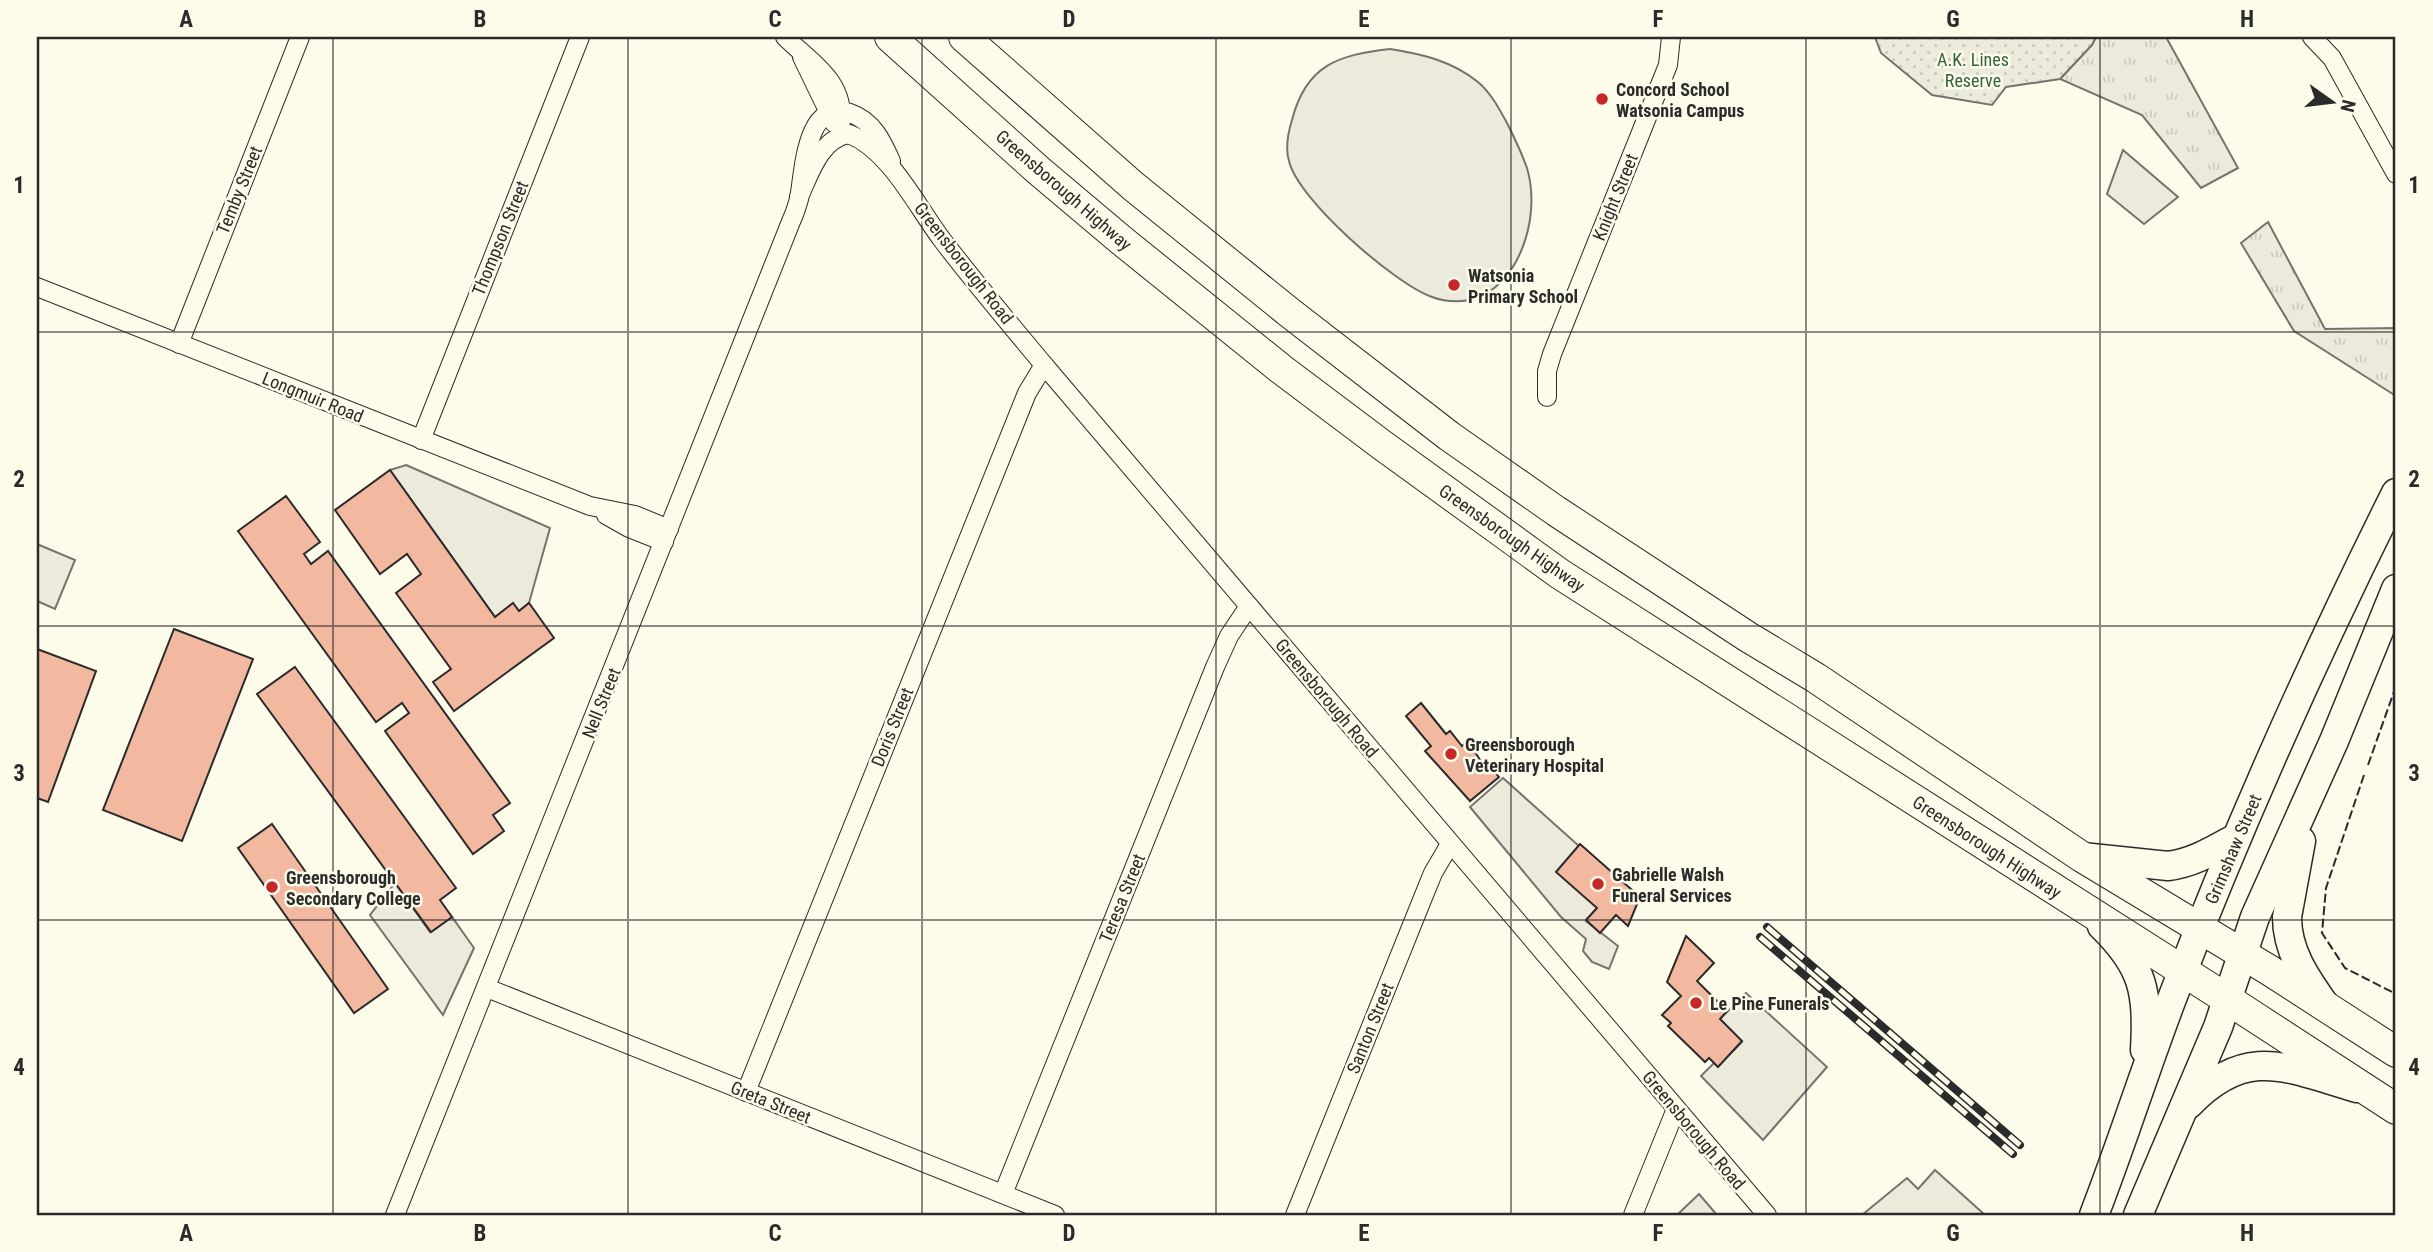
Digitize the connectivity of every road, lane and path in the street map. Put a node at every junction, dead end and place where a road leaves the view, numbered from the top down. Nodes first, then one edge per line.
1 (300, 37) edge
2 (580, 37) edge
3 (785, 37) edge
4 (890, 37) edge
5 (964, 37) edge
6 (1671, 37) edge
7 (2312, 37) edge
8 (835, 113) junction
9 (840, 136) junction
10 (896, 174) junction
11 (2396, 174) edge
12 (799, 197) junction
13 (37, 287) edge
14 (179, 344) junction
15 (1044, 365) junction
16 (1547, 397) dead end
17 (421, 440) junction
18 (2393, 509) edge
19 (667, 536) junction
20 (2396, 589) edge
21 (1249, 606) junction
22 (2309, 797) junction
23 (2236, 838) junction
24 (1450, 844) junction
25 (2082, 857) junction
26 (2088, 912) junction
27 (2200, 930) junction
28 (2242, 954) junction
29 (2183, 971) junction
30 (487, 988) junction
31 (2227, 999) junction
32 (2324, 1004) junction
33 (2396, 1052) edge
34 (2143, 1084) junction
35 (746, 1092) junction
36 (2370, 1092) junction
37 (2184, 1108) junction
38 (1676, 1109) junction
39 (2396, 1109) edge
40 (1003, 1194) junction
41 (398, 1213) edge
42 (1055, 1215) edge
43 (1295, 1215) edge
44 (1633, 1215) edge
45 (1767, 1215) edge
46 (2094, 1215) edge
47 (2138, 1215) edge

1 - 14 street, Temby Street
2 - 17 street, Thompson Street
3 - 8 street
4 - 26 highway, Greensborough Highway
5 - 25 highway
6 - 16 street, Knight Street
7 - 11 street
8 - 9 street
8 - 10 street, Greensborough Road
8 - 12 street, Nell Street
9 - 10 street, Greensborough Road
9 - 12 street, Nell Street
10 - 15 street, Greensborough Road
12 - 19 street, Nell Street
13 - 14 street, Longmuir Road
14 - 17 street, Longmuir Road
15 - 21 street, Greensborough Road
15 - 35 street, Doris Street
17 - 19 street, Longmuir Road
18 - 23 main road, Grimshaw Street
19 - 30 street, Nell Street
20 - 22 main road
21 - 24 street, Greensborough Road
21 - 40 street, Teresa Street
22 - 28 main road
22 - 32 main road
23 - 25 main road
23 - 27 main road, Grimshaw Street
24 - 38 street, Greensborough Road
24 - 43 street, Santon Street
25 - 27 highway
26 - 29 highway, Greensborough Highway
26 - 34 main road
27 - 28 highway
27 - 29 main road, Grimshaw Street
28 - 31 main road
28 - 32 highway
29 - 31 highway, Greensborough Highway
29 - 34 main road, Grimshaw Street
30 - 35 street, Greta Street
30 - 41 street, Nell Street
31 - 36 highway, Greensborough Highway
31 - 37 main road
32 - 33 highway
34 - 46 main road, Grimshaw Street
35 - 40 street, Greta Street
36 - 37 main road
36 - 39 highway, Greensborough Highway
37 - 47 main road
38 - 44 street
38 - 45 street, Greensborough Road
40 - 42 street, Greta Street

